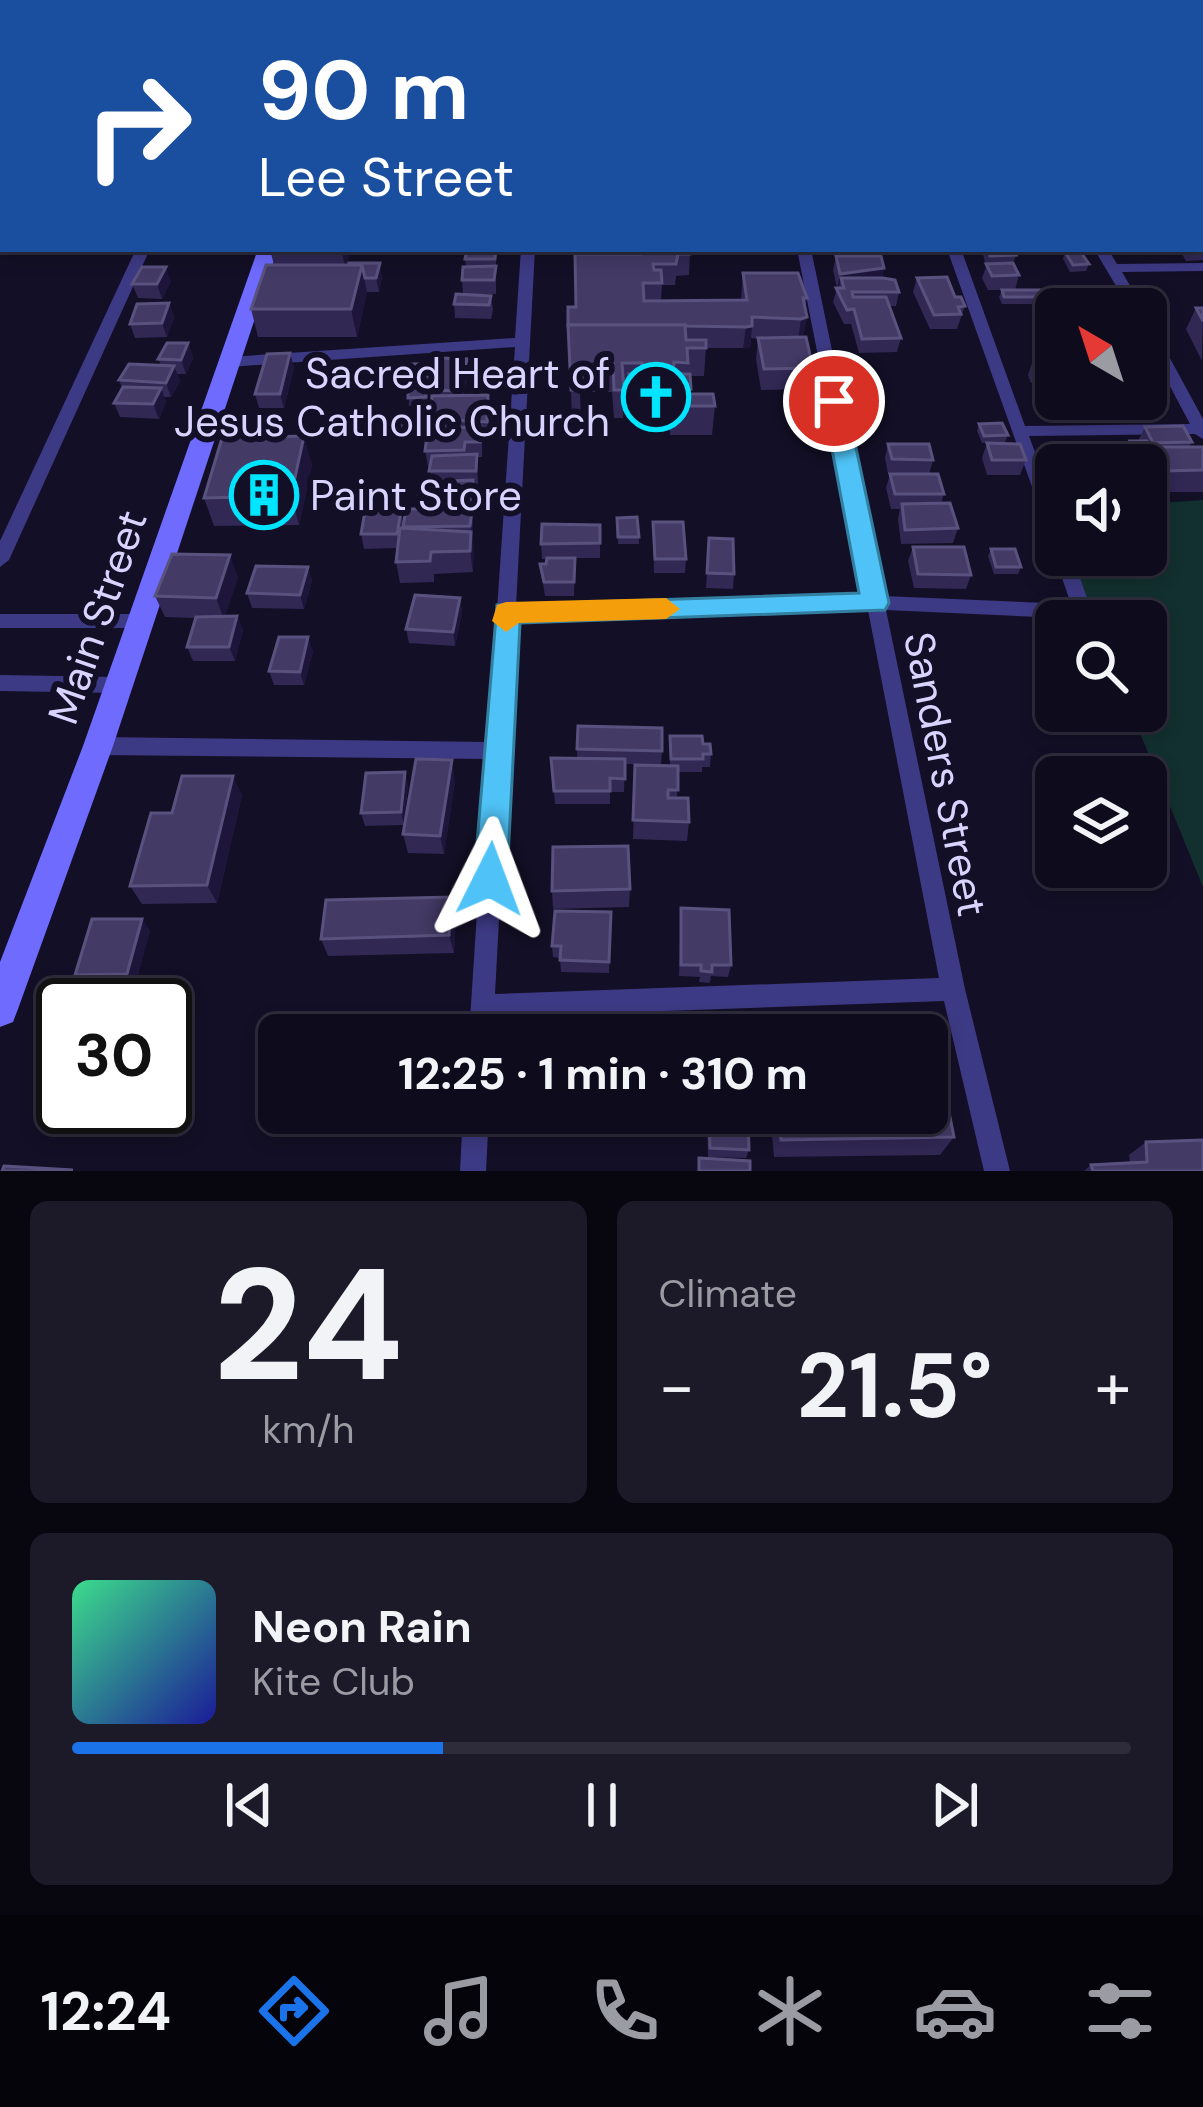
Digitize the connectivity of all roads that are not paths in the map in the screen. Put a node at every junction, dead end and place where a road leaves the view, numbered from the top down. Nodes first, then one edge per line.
1 (142, 252) edge
2 (267, 252) edge
3 (528, 252) edge
4 (805, 252) edge
5 (954, 252) edge
6 (1103, 252) edge
7 (1203, 267) edge
8 (1114, 268) junction
9 (1125, 288) edge
10 (523, 342) junction
11 (230, 362) junction
12 (1167, 366) edge
13 (1179, 389) junction
14 (1203, 389) edge
15 (1021, 431) junction
16 (1202, 431) edge
17 (1035, 472) edge
18 (0, 560) edge
19 (1071, 576) edge
20 (875, 603) junction
21 (506, 613) junction
22 (0, 621) edge
23 (137, 621) junction
24 (0, 682) edge
25 (118, 685) junction
26 (98, 746) junction
27 (498, 751) junction
28 (953, 989) junction
29 (483, 1006) junction
30 (0, 1009) edge
31 (482, 1014) edge
32 (475, 1134) edge
33 (472, 1171) edge
34 (997, 1171) edge

1 - 18 street
2 - 11 main road, Main Street
3 - 10 street
4 - 20 street, Sanders Street
5 - 15 street
6 - 8 street
7 - 8 street
8 - 9 street
10 - 11 street
10 - 21 street
11 - 23 main road, Main Street
12 - 13 street
13 - 14 street
13 - 16 street
15 - 16 street
15 - 17 street
19 - 20 street
20 - 21 street
20 - 28 street, Sanders Street
21 - 27 street
22 - 23 street
23 - 25 main road, Main Street
24 - 25 street
25 - 26 main road, Main Street
26 - 27 street
26 - 30 main road, Main Street
27 - 29 street
28 - 29 street
28 - 34 street, Sanders Street
29 - 31 street
32 - 33 street

